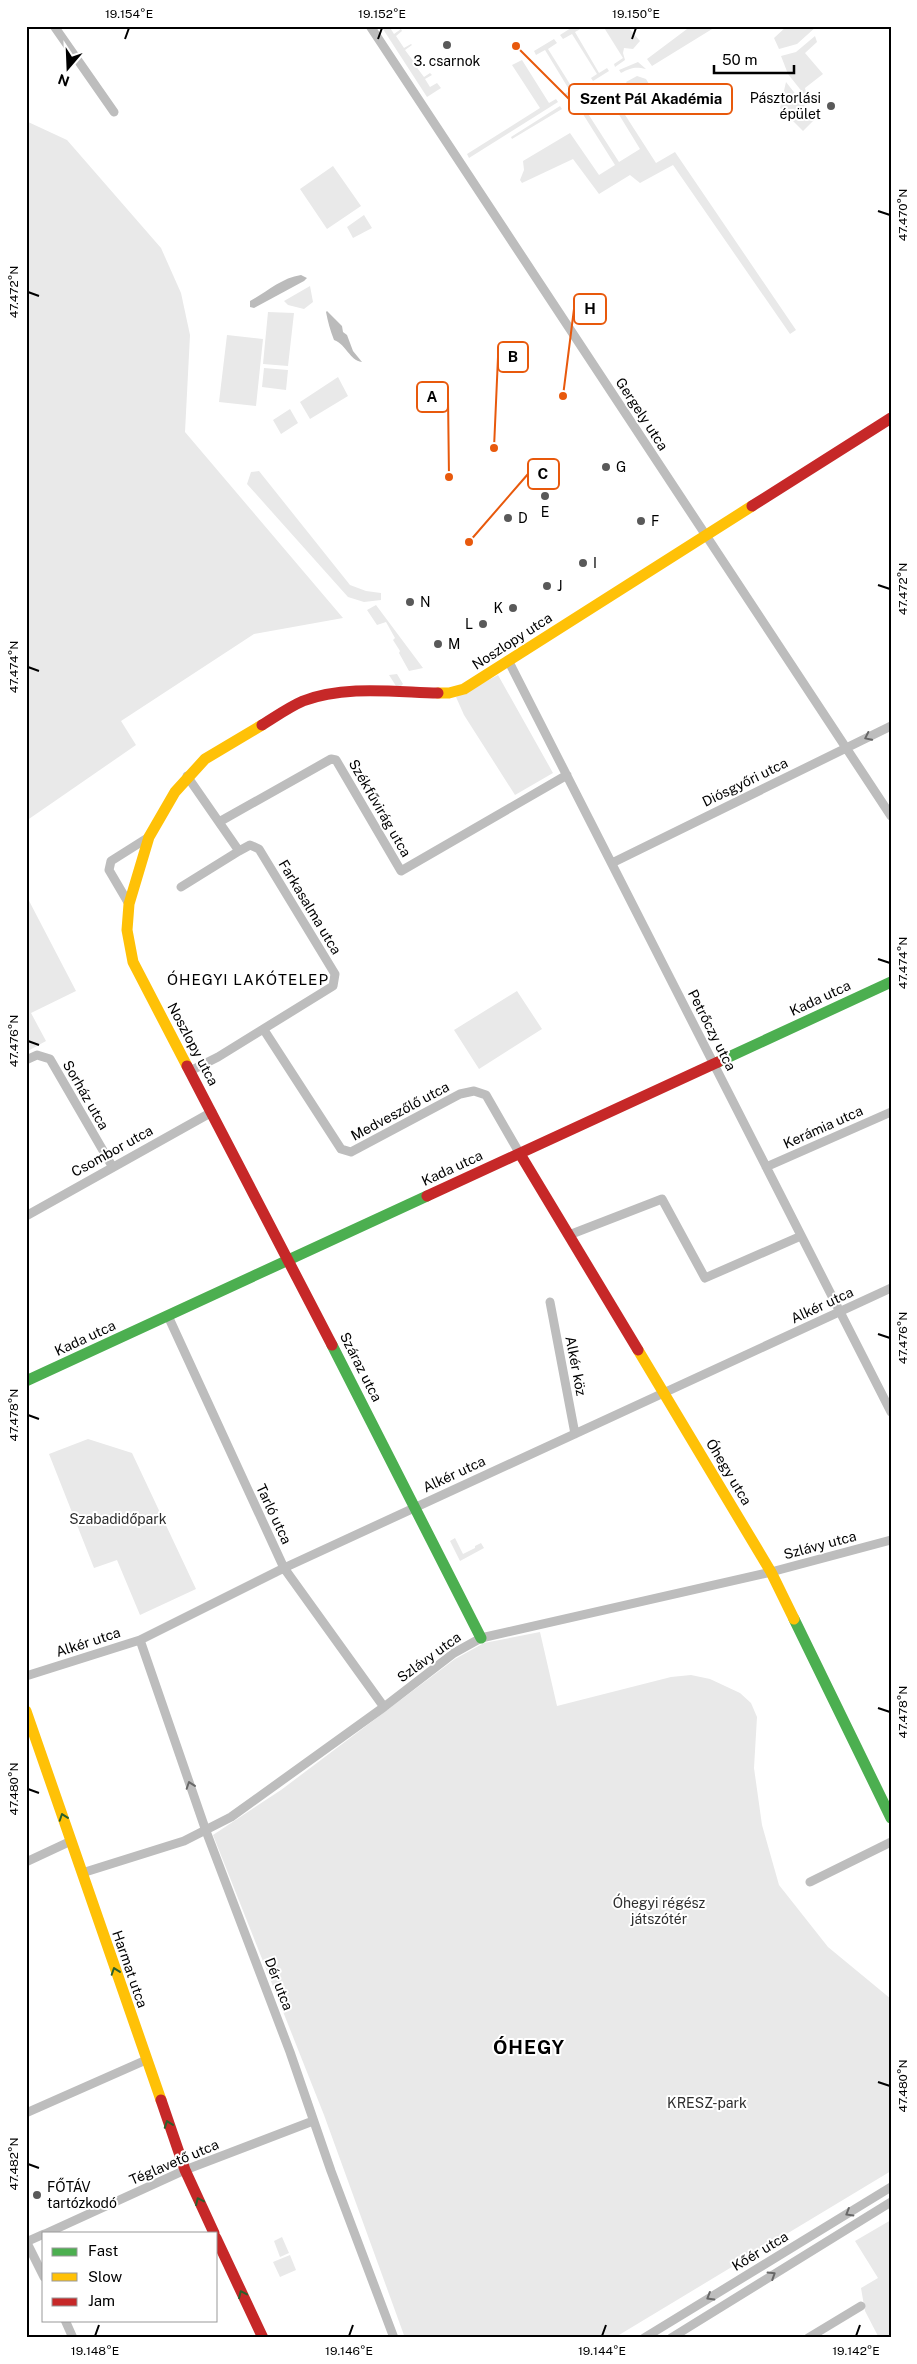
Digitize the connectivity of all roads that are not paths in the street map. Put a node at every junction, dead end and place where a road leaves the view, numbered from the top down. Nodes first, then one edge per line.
1 (54, 26) edge
2 (370, 26) edge
3 (114, 112) dead end
4 (891, 418) edge
5 (705, 535) junction
6 (508, 660) junction
7 (891, 726) edge
8 (846, 748) junction
9 (567, 775) junction
10 (187, 776) junction
11 (891, 816) edge
12 (219, 822) junction
13 (149, 837) junction
14 (239, 851) junction
15 (612, 863) junction
16 (181, 887) dead end
17 (129, 904) junction
18 (891, 982) edge
19 (264, 1030) junction
20 (26, 1060) edge
21 (714, 1064) junction
22 (190, 1071) junction
23 (212, 1112) junction
24 (891, 1112) edge
25 (520, 1154) junction
26 (112, 1166) junction
27 (766, 1167) junction
28 (26, 1216) edge
29 (570, 1235) junction
30 (802, 1236) junction
31 (288, 1261) junction
32 (891, 1288) edge
33 (550, 1302) dead end
34 (840, 1312) junction
35 (168, 1316) junction
36 (26, 1381) edge
37 (664, 1393) junction
38 (891, 1412) edge
39 (575, 1434) junction
40 (416, 1507) junction
41 (891, 1540) edge
42 (284, 1568) junction
43 (771, 1572) junction
44 (481, 1638) junction
45 (140, 1640) junction
46 (26, 1676) edge
47 (384, 1707) junction
48 (26, 1711) edge
49 (891, 1818) edge
50 (206, 1831) junction
51 (71, 1841) junction
52 (891, 1842) edge
53 (26, 1862) edge
54 (82, 1873) junction
55 (810, 1882) dead end
56 (146, 2060) junction
57 (26, 2113) edge
58 (313, 2121) junction
59 (185, 2170) junction
60 (891, 2187) edge
61 (891, 2202) edge
62 (47, 2232) edge
63 (214, 2232) edge
64 (42, 2234) edge
65 (26, 2242) edge
66 (218, 2242) edge
67 (42, 2273) edge
68 (861, 2306) dead end
69 (65, 2322) edge
70 (809, 2337) edge
71 (73, 2338) edge
72 (263, 2338) edge
73 (394, 2338) edge
74 (644, 2338) edge
75 (671, 2338) edge

1 - 3 street
2 - 5 street, Gergely utca
4 - 5 street, Noszlopy utca
5 - 6 street, Noszlopy utca
5 - 8 street, Gergely utca
6 - 9 street, Petrőczy utca
6 - 10 street, Noszlopy utca
7 -> 8 street, Diósgyőri utca
8 - 11 street, Gergely utca
8 - 15 street, Diósgyőri utca
9 - 12 street, Székfűvirág utca
9 - 15 street, Petrőczy utca
10 - 12 street
10 - 13 street, Noszlopy utca
12 - 14 street
13 - 17 street, Noszlopy utca
13 - 17 street, Noszlopy utca
14 - 16 street
14 - 19 street, Farkasalma utca
15 - 21 street, Petrőczy utca
17 - 22 street, Noszlopy utca
18 - 21 street, Kada utca
19 - 22 street, Farkasalma utca
19 - 25 street, Medveszőlő utca
20 - 26 street, Sorház utca
21 - 25 street, Kada utca
21 - 27 street, Petrőczy utca
22 - 23 street, Noszlopy utca
23 - 26 street, Csombor utca
23 - 31 street, Száraz utca
24 - 27 street, Kerámia utca
25 - 29 street, Óhegy utca
25 - 31 street, Kada utca
26 - 28 street, Csombor utca
27 - 30 street, Petrőczy utca
29 - 30 street
29 - 37 street, Óhegy utca
30 - 34 street, Petrőczy utca
31 - 35 street, Kada utca
31 - 40 street, Száraz utca
32 - 34 street, Alkér utca
33 - 39 street, Alkér köz
34 - 37 street, Alkér utca
34 - 38 street, Petrőczy utca
35 - 36 street, Kada utca
35 - 42 street, Tarló utca
37 - 39 street, Alkér utca
37 - 43 street, Óhegy utca
39 - 40 street, Alkér utca
40 - 42 street, Alkér utca
40 - 44 street, Száraz utca
41 - 43 street, Szlávy utca
42 - 45 street, Alkér utca
42 - 47 street, Tarló utca
43 - 44 street, Szlávy utca
43 - 49 street, Óhegy utca
44 - 47 street, Szlávy utca
45 - 46 street, Alkér utca
50 -> 45 street, Dér utca
47 - 50 street, Szlávy utca
51 -> 48 street, Harmat utca
50 - 54 street, Szlávy utca
50 - 58 street, Dér utca
51 - 53 street
51 - 54 street, Harmat utca
52 - 55 street
56 -> 54 street, Harmat utca
56 - 57 street
59 -> 56 street, Harmat utca
58 - 59 street, Téglavető utca
58 - 73 street, Dér utca
59 - 62 street, Téglavető utca
63 -> 59 street, Harmat utca
60 -> 74 street, Kőér utca
75 -> 61 street, Kőér utca
64 - 65 street, Téglavető utca
65 - 67 street
72 -> 66 street
68 - 70 street
69 - 71 street

